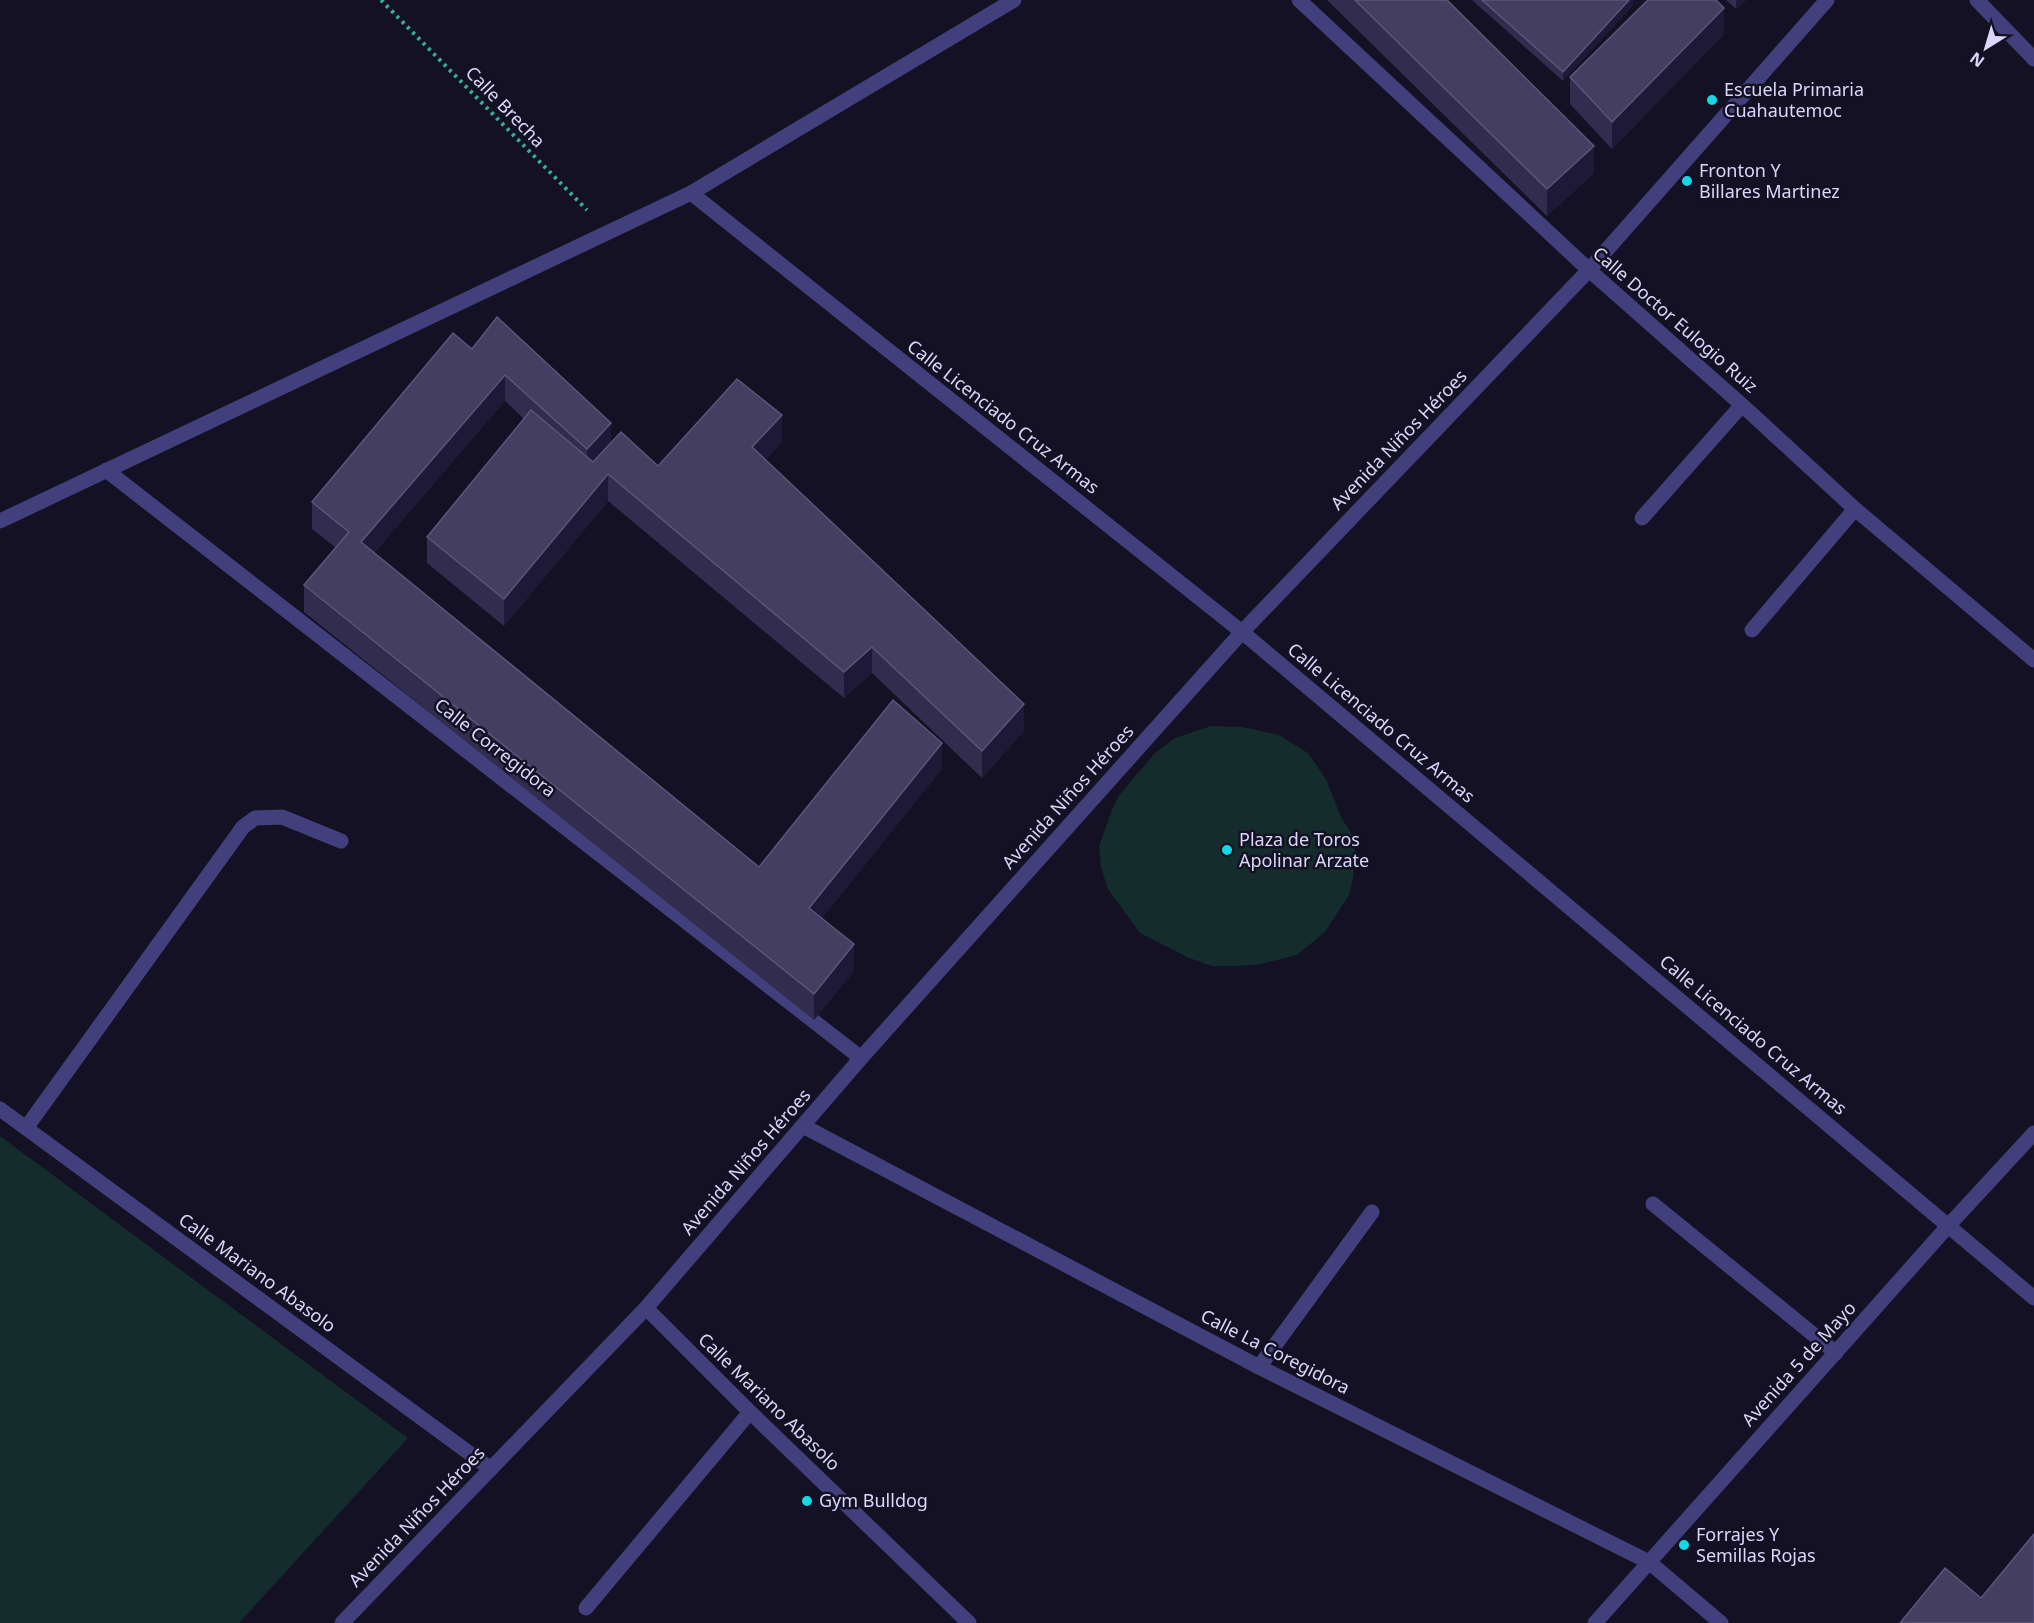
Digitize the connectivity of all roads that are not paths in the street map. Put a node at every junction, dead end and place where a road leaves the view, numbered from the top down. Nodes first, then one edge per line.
1 (1014, 0) edge
2 (1299, 0) edge
3 (1827, 0) edge
4 (1977, 0) edge
5 (2034, 59) edge
6 (690, 193) junction
7 (1589, 270) junction
8 (1742, 405) junction
9 (106, 470) junction
10 (1855, 509) junction
11 (1642, 518) dead end
12 (0, 521) edge
13 (1752, 630) dead end
14 (1242, 632) junction
15 (2034, 660) edge
16 (341, 841) dead end
17 (861, 1058) junction
18 (0, 1109) edge
19 (803, 1126) junction
20 (26, 1128) junction
21 (2034, 1133) edge
22 (1653, 1204) dead end
23 (1372, 1212) dead end
24 (1949, 1225) junction
25 (2034, 1298) edge
26 (646, 1308) junction
27 (1836, 1353) junction
28 (1259, 1367) junction
29 (750, 1412) junction
30 (491, 1469) junction
31 (1649, 1562) junction
32 (586, 1608) dead end
33 (960, 1620) edge
34 (342, 1623) edge
35 (1595, 1623) edge
36 (1721, 1623) edge

1 - 6 street
2 - 7 street, Calle Doctor Eulogio Ruiz
3 - 7 street, Avenida Niños Héroes
4 - 5 street
6 - 9 street
6 - 14 street, Calle Licenciado Cruz Armas
7 - 8 street, Calle Doctor Eulogio Ruiz
7 - 14 street, Avenida Niños Héroes
8 - 10 street, Calle Doctor Eulogio Ruiz
8 - 11 street
9 - 12 street
9 - 17 street, Calle Corregidora
10 - 13 street
10 - 15 street, Calle Doctor Eulogio Ruiz
14 - 17 street, Avenida Niños Héroes
14 - 24 street, Calle Licenciado Cruz Armas
16 - 20 street
17 - 19 street, Avenida Niños Héroes
18 - 20 street, Calle Mariano Abasolo
19 - 26 street, Avenida Niños Héroes
19 - 28 street, Calle La Coregidora
20 - 30 street, Calle Mariano Abasolo
21 - 24 street, Avenida 5 de Mayo
22 - 27 street
23 - 28 street
24 - 25 street, Calle Licenciado Cruz Armas
24 - 27 street, Avenida 5 de Mayo
26 - 29 street, Calle Mariano Abasolo
26 - 30 street, Avenida Niños Héroes
27 - 31 street, Avenida 5 de Mayo
28 - 31 street, Calle La Coregidora
29 - 32 street
29 - 33 street, Calle Mariano Abasolo
30 - 34 street, Avenida Niños Héroes
31 - 35 street, Avenida 5 de Mayo
31 - 36 street, Calle La Coregidora

